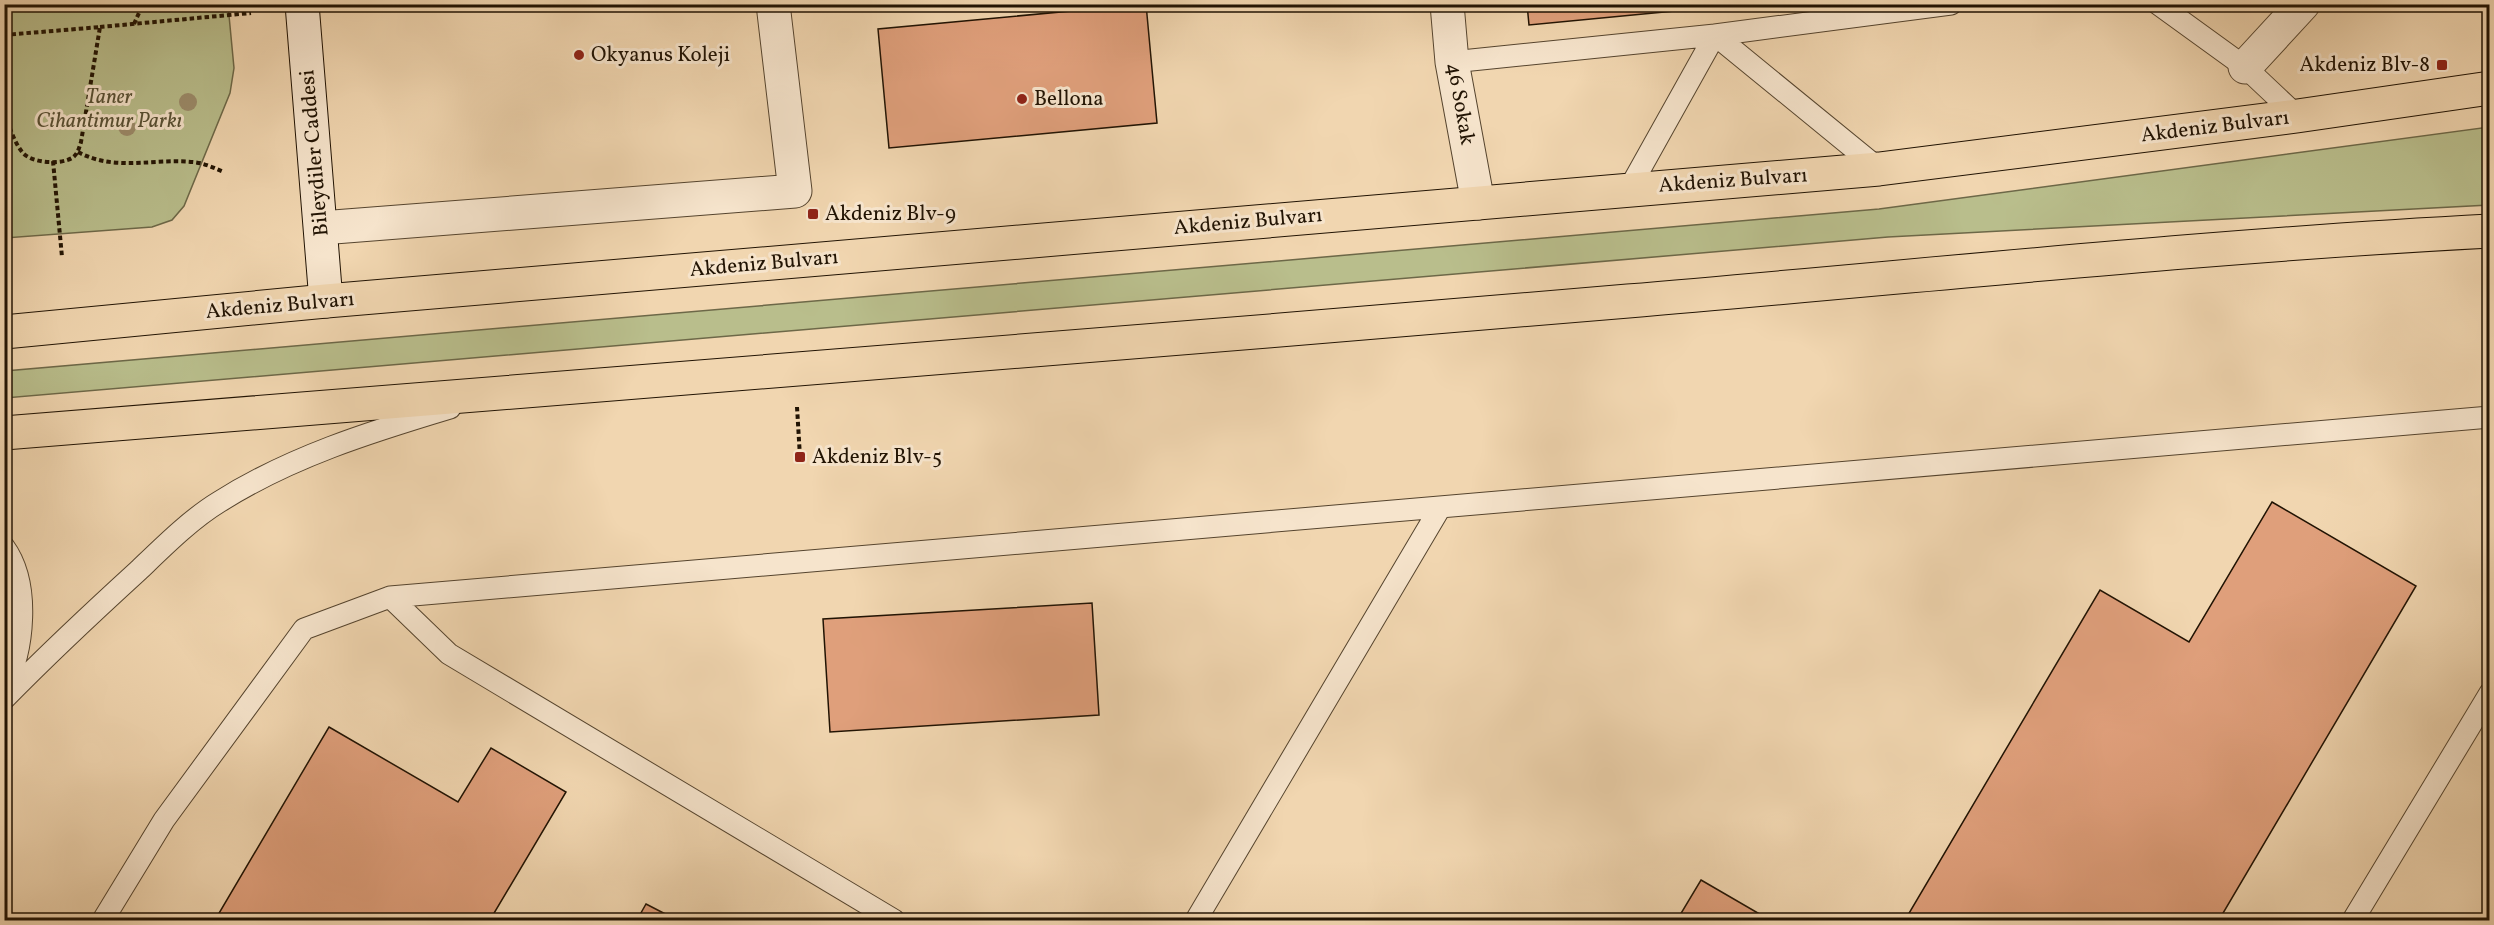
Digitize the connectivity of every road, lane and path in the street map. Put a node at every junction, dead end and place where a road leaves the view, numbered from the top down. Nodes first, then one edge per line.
1 (143, 4) edge
2 (302, 4) edge
3 (773, 4) edge
4 (1447, 4) edge
5 (1951, 4) edge
6 (2158, 4) edge
7 (2303, 4) edge
8 (251, 13) dead end
9 (134, 24) junction
10 (100, 27) junction
11 (4, 35) edge
12 (1715, 35) junction
13 (1452, 62) junction
14 (2244, 67) junction
15 (2490, 88) edge
16 (4, 115) edge
17 (2298, 116) junction
18 (78, 152) junction
19 (53, 161) junction
20 (1879, 169) junction
21 (224, 172) dead end
22 (1629, 189) junction
23 (1478, 203) junction
24 (321, 228) junction
25 (2490, 231) edge
26 (62, 257) dead end
27 (326, 301) junction
28 (4, 332) edge
29 (794, 371) junction
30 (499, 393) junction
31 (2490, 417) edge
32 (4, 433) edge
33 (800, 457) dead end
34 (1440, 508) junction
35 (4, 547) edge
36 (390, 597) junction
37 (4, 689) edge
38 (2490, 693) edge
39 (4, 699) edge
40 (103, 921) edge
41 (894, 921) edge
42 (1196, 921) edge
43 (2353, 921) edge

1 - 9 path
2 - 24 street, Bileydiler Caddesi
3 - 24 street
4 - 13 street, 46 Sokak
5 - 12 lane
6 - 14 lane
7 - 14 street
8 - 9 path
9 - 10 path
10 - 11 path
10 - 18 path
12 - 13 lane
12 - 20 lane
12 - 22 lane
13 - 23 street, 46 Sokak
14 - 17 lane
15 - 17 main road, Akdeniz Bulvarı
16 - 19 path
17 - 20 main road, Akdeniz Bulvarı
18 - 19 path
18 - 21 path
19 - 26 path
20 - 22 main road, Akdeniz Bulvarı
22 - 23 main road, Akdeniz Bulvarı
23 - 27 main road, Akdeniz Bulvarı
24 - 27 street, Bileydiler Caddesi
25 - 29 main road
27 - 28 main road, Akdeniz Bulvarı
29 - 30 main road
29 - 33 path
30 - 32 main road
30 - 39 lane
31 - 34 lane
34 - 36 lane
34 - 42 lane
35 - 37 lane
36 - 40 lane
36 - 41 lane
38 - 43 lane

